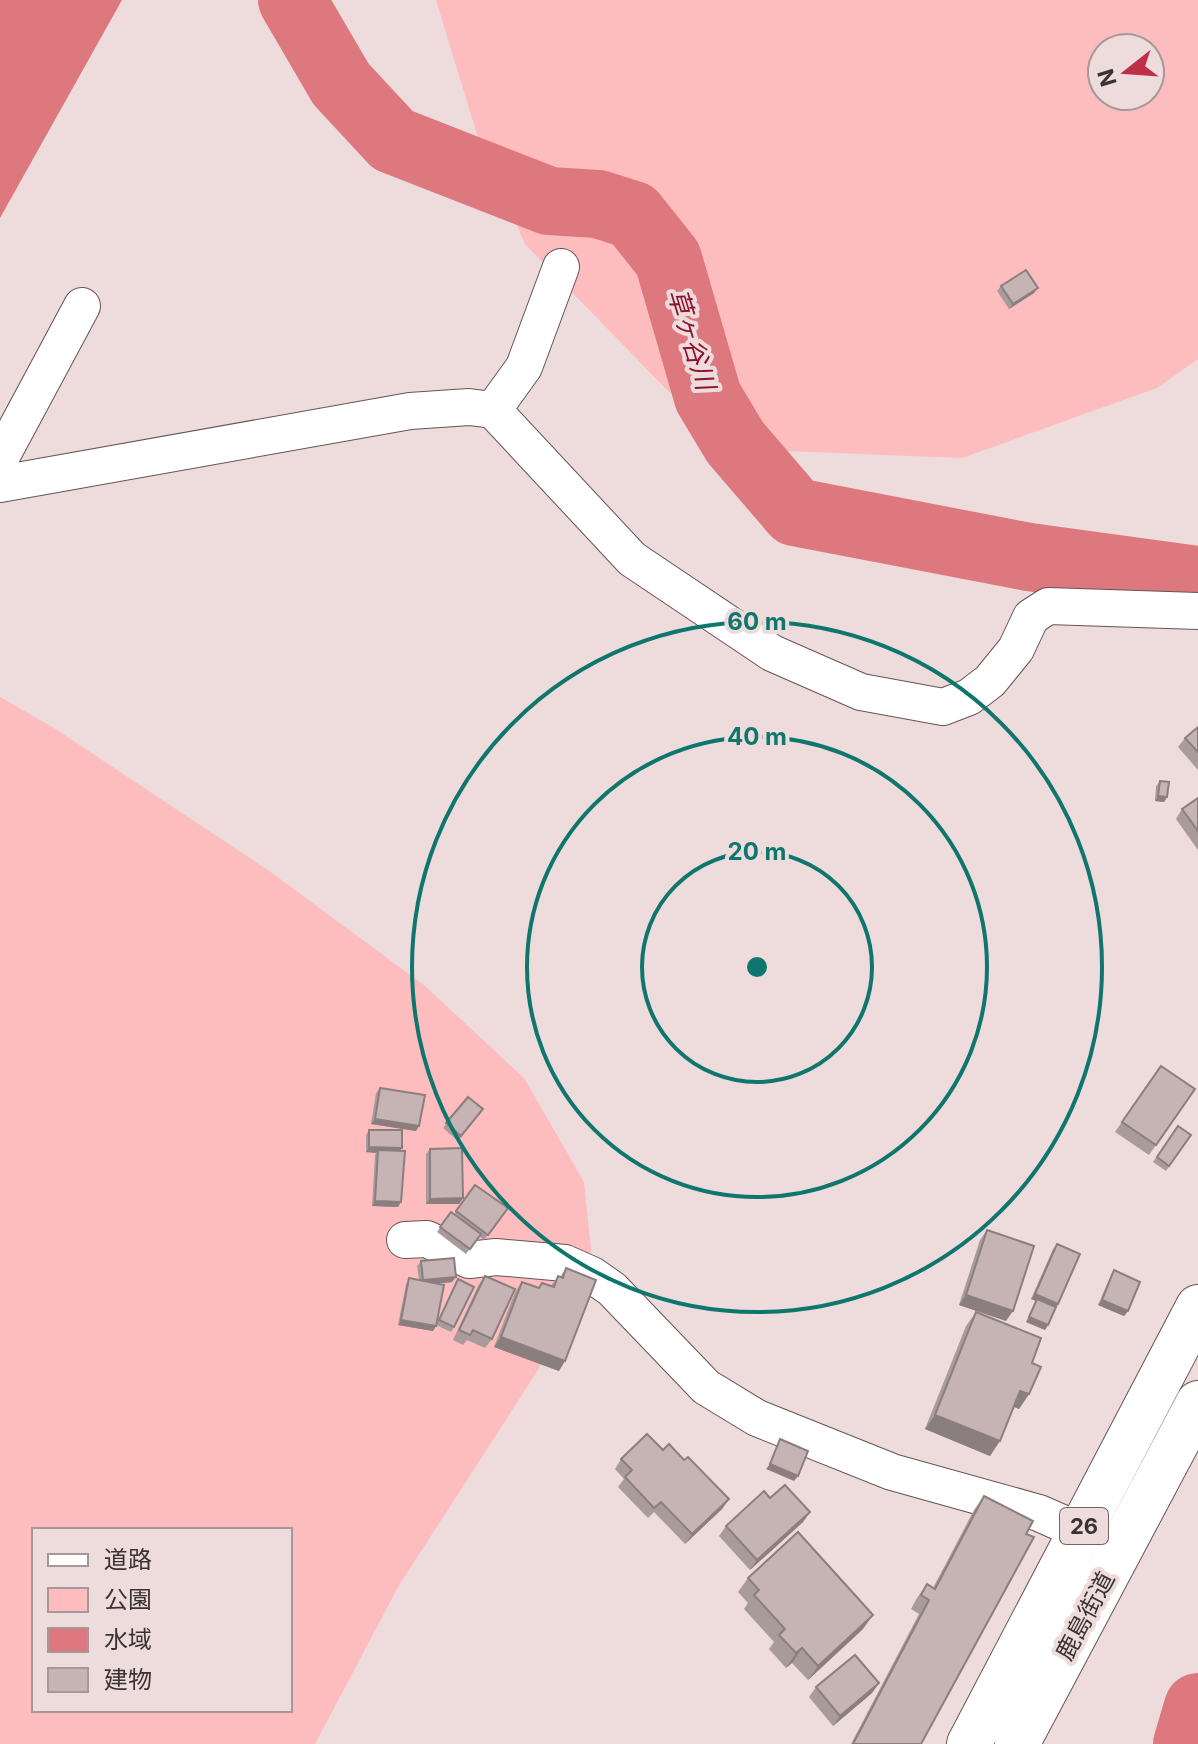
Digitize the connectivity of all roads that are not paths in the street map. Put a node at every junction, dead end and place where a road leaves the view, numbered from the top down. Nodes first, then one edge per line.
1 (561, 267) dead end
2 (82, 306) dead end
3 (493, 410) junction
4 (0, 459) edge
5 (0, 484) edge
6 (1198, 611) edge
7 (405, 1240) dead end
8 (1198, 1307) edge
9 (1198, 1403) edge
10 (1082, 1532) junction
11 (969, 1744) edge
12 (1017, 1744) edge

1 - 3 street
2 - 4 street
3 - 5 street
3 - 6 street
7 - 10 street
8 - 10 main road, 26
9 - 12 main road, 鹿島街道 / 26
10 - 11 main road, 26

